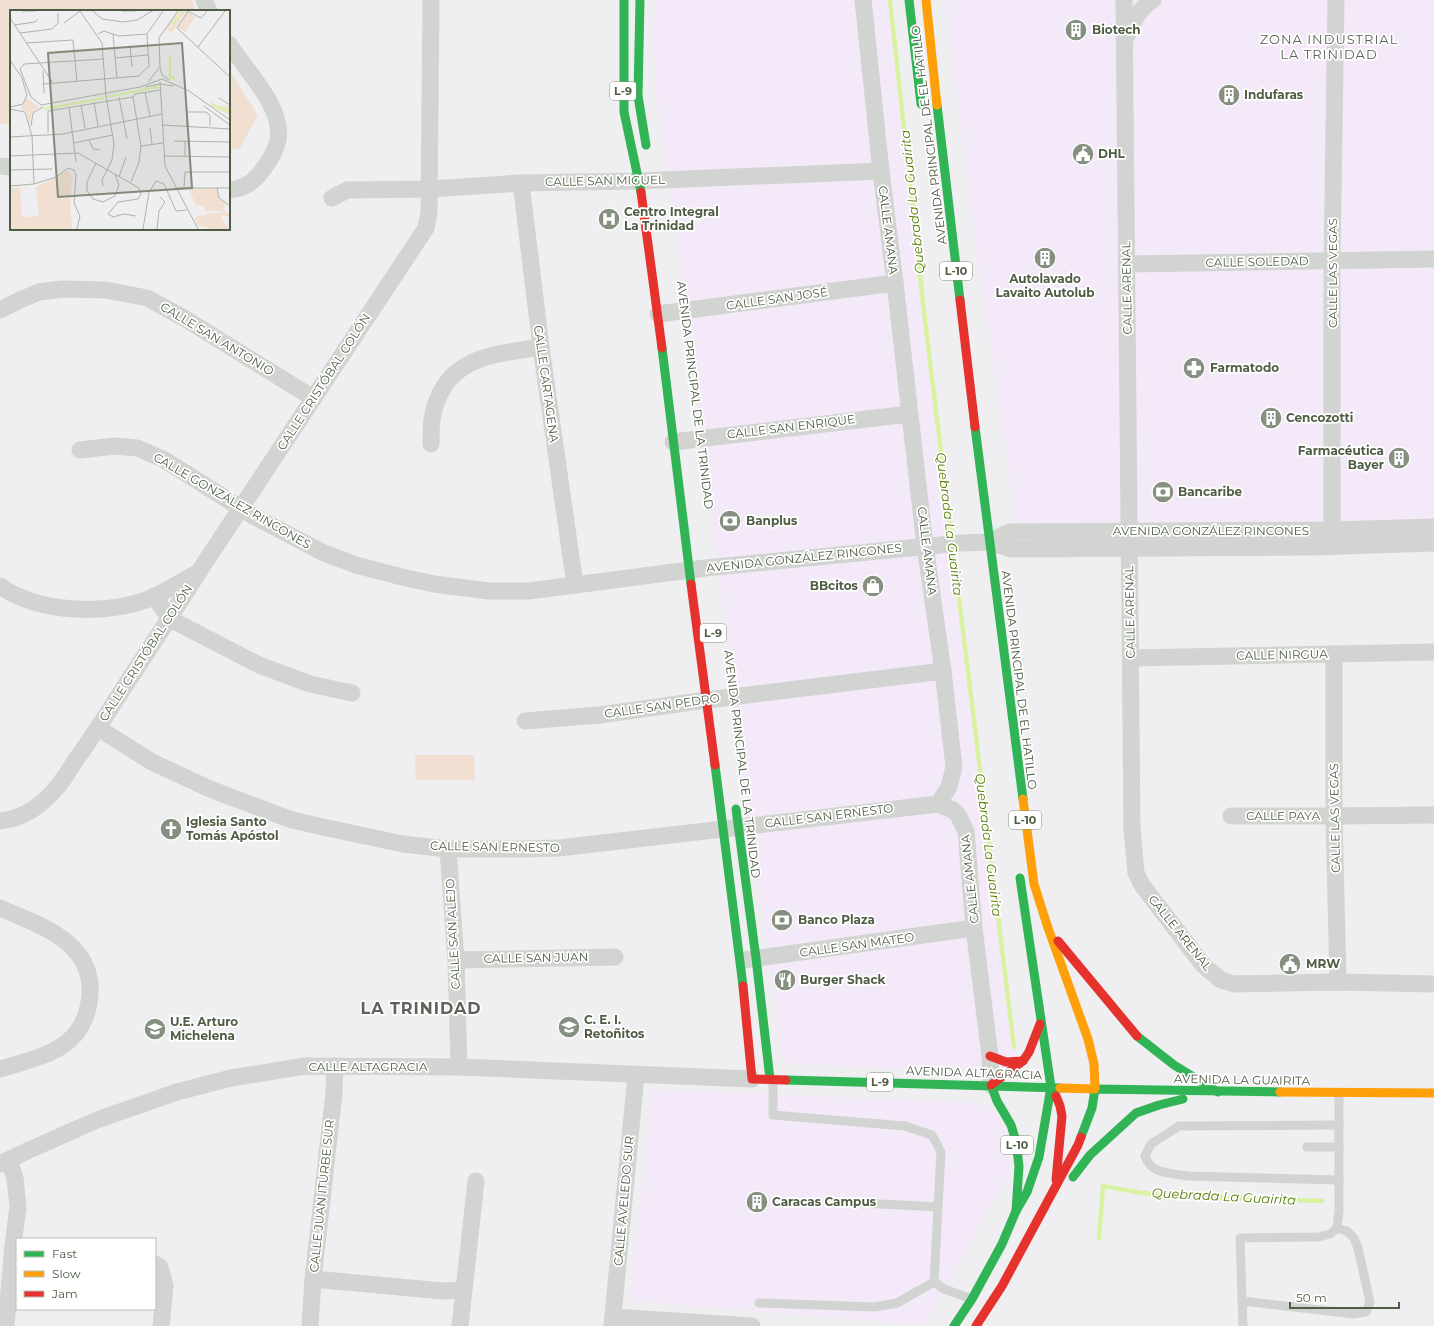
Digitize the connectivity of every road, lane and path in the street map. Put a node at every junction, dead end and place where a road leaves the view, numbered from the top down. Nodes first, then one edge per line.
1 (204, 0) edge
2 (431, 0) edge
3 (624, 0) edge
4 (640, 0) edge
5 (863, 0) edge
6 (909, 0) edge
7 (926, 0) edge
8 (1124, 0) edge
9 (1153, 0) edge
10 (1336, 0) edge
11 (209, 10) edge
12 (1124, 42) junction
13 (230, 46) edge
14 (922, 116) dead end
15 (647, 153) dead end
16 (881, 171) junction
17 (651, 181) junction
18 (521, 183) junction
19 (429, 189) junction
20 (230, 190) edge
21 (332, 198) dead end
22 (1434, 259) edge
23 (1332, 261) junction
24 (1127, 264) junction
25 (895, 283) junction
26 (0, 310) edge
27 (669, 313) junction
28 (541, 347) junction
29 (313, 398) junction
30 (910, 414) junction
31 (684, 440) junction
32 (431, 444) dead end
33 (80, 450) dead end
34 (241, 509) junction
35 (1434, 527) edge
36 (1130, 532) junction
37 (1332, 538) junction
38 (974, 542) junction
39 (1434, 543) edge
40 (926, 546) junction
41 (1129, 549) junction
42 (702, 568) junction
43 (198, 573) junction
44 (0, 586) edge
45 (575, 586) junction
46 (151, 598) junction
47 (170, 619) junction
48 (1434, 652) edge
49 (1334, 654) junction
50 (1131, 658) junction
51 (943, 671) junction
52 (352, 693) dead end
53 (718, 699) junction
54 (525, 721) dead end
55 (98, 728) junction
56 (735, 803) dead end
57 (938, 804) junction
58 (1434, 815) edge
59 (1231, 816) dead end
60 (1334, 816) junction
61 (0, 821) edge
62 (731, 828) junction
63 (448, 849) junction
64 (1019, 872) dead end
65 (0, 908) edge
66 (974, 928) junction
67 (1049, 930) junction
68 (615, 957) dead end
69 (748, 959) junction
70 (456, 960) junction
71 (1338, 982) junction
72 (1434, 984) edge
73 (1041, 1022) junction
74 (990, 1056) junction
75 (1023, 1061) junction
76 (335, 1066) junction
77 (459, 1068) junction
78 (0, 1069) edge
79 (636, 1075) junction
80 (752, 1079) junction
81 (771, 1080) junction
82 (991, 1085) junction
83 (1051, 1087) junction
84 (1095, 1089) junction
85 (1218, 1092) junction
86 (1339, 1093) junction
87 (1434, 1093) edge
88 (1339, 1124) junction
89 (1339, 1146) junction
90 (1307, 1147) dead end
91 (5, 1162) edge
92 (1339, 1180) junction
93 (476, 1181) dead end
94 (1056, 1187) junction
95 (843, 1202) dead end
96 (938, 1207) junction
97 (1016, 1212) junction
98 (1337, 1228) junction
99 (15, 1245) edge
100 (156, 1265) edge
101 (314, 1279) junction
102 (934, 1282) junction
103 (463, 1290) junction
104 (972, 1299) junction
105 (1242, 1301) junction
106 (759, 1303) dead end
107 (612, 1322) edge
108 (6, 1326) edge
109 (161, 1326) edge
110 (310, 1326) edge
111 (460, 1326) edge
112 (752, 1326) edge
113 (954, 1326) edge
114 (976, 1326) edge
115 (1243, 1326) edge

1 - 11 street
2 - 19 street, CALLE CRISTÓBAL COLÓN
3 - 17 main road, AVENIDA PRINCIPAL DE LA TRINIDAD / L-9
4 - 15 main road, L-9
5 - 16 street, CALLE AMANA
6 - 14 main road, AVENIDA PRINCIPAL DE EL HATILLO
7 - 38 main road, AVENIDA PRINCIPAL DE EL HATILLO / L-10
8 - 12 street, CALLE ARENAL
9 - 12 street
10 - 23 street, CALLE LAS VEGAS
12 - 24 street, CALLE ARENAL
13 - 20 street
16 - 17 street, CALLE SAN MIGUEL
16 - 25 street, CALLE AMANA
17 - 18 street, CALLE SAN MIGUEL
17 - 27 main road, AVENIDA PRINCIPAL DE LA TRINIDAD / L-9
18 - 19 street, CALLE SAN MIGUEL
18 - 28 street, CALLE CARTAGENA
19 - 21 street, CALLE SAN MIGUEL
19 - 29 street, CALLE CRISTÓBAL COLÓN
22 - 23 street, CALLE SOLEDAD
23 - 24 street, CALLE SOLEDAD
23 - 37 street, CALLE LAS VEGAS
24 - 36 street, CALLE ARENAL
25 - 27 street, CALLE SAN JOSÉ
25 - 30 street, CALLE AMANA
26 - 29 street, CALLE SAN ANTONIO
27 - 31 main road, AVENIDA PRINCIPAL DE LA TRINIDAD / L-9
28 - 32 street
28 - 45 street, CALLE CARTAGENA
29 - 34 street, CALLE CRISTÓBAL COLÓN
30 - 31 street, CALLE SAN ENRIQUE
30 - 40 street, CALLE AMANA
31 - 42 main road, AVENIDA PRINCIPAL DE LA TRINIDAD / L-9
33 - 34 street, CALLE GONZÁLEZ RINCONES
34 - 43 street, CALLE CRISTÓBAL COLÓN
34 - 45 street, CALLE GONZÁLEZ RINCONES
35 - 37 street, AVENIDA GONZÁLEZ RINCONES
36 - 37 street, AVENIDA GONZÁLEZ RINCONES
36 - 38 street, AVENIDA GONZÁLEZ RINCONES
36 - 41 street, CALLE ARENAL
37 - 39 street, AVENIDA GONZÁLEZ RINCONES
37 - 41 street, AVENIDA GONZÁLEZ RINCONES
38 - 40 street, AVENIDA GONZÁLEZ RINCONES
38 - 41 street, AVENIDA GONZÁLEZ RINCONES
38 - 67 main road, AVENIDA PRINCIPAL DE EL HATILLO / L-10
40 - 42 street, AVENIDA GONZÁLEZ RINCONES
40 - 51 street, CALLE AMANA
41 - 50 street, CALLE ARENAL
42 - 45 street, CALLE GONZÁLEZ RINCONES
42 - 53 main road, AVENIDA PRINCIPAL DE LA TRINIDAD / L-9
43 - 46 street
43 - 47 street, CALLE CRISTÓBAL COLÓN
44 - 46 street
46 - 47 street
47 - 52 street
47 - 55 street, CALLE CRISTÓBAL COLÓN
48 - 49 street, CALLE NIRGUA
49 - 50 street, CALLE NIRGUA
49 - 60 street, CALLE LAS VEGAS
50 - 71 street, CALLE ARENAL
51 - 53 street, CALLE SAN PEDRO
51 - 57 street, CALLE AMANA
53 - 54 street, CALLE SAN PEDRO
53 - 62 main road, AVENIDA PRINCIPAL DE LA TRINIDAD / L-9
55 - 61 street, CALLE CRISTÓBAL COLÓN
55 - 63 street, CALLE SAN ERNESTO
56 - 62 main road, AVENIDA PRINCIPAL DE LA TRINIDAD / L-9
57 - 62 street, CALLE SAN ERNESTO
57 - 66 street, CALLE AMANA
58 - 60 street, CALLE PAYA
59 - 60 street, CALLE PAYA
60 - 71 street, CALLE LAS VEGAS
62 - 63 street, CALLE SAN ERNESTO
62 - 69 main road, AVENIDA PRINCIPAL DE LA TRINIDAD / L-9
62 - 69 main road, AVENIDA PRINCIPAL DE LA TRINIDAD / L-9
63 - 70 street, CALLE SAN ALEJO
64 - 73 main road, L-10
65 - 78 street
66 - 69 street, CALLE SAN MATEO
66 - 74 street, CALLE AMANA
67 - 84 main road, AVENIDA PRINCIPAL DE EL HATILLO / L-10
67 - 85 main road, L-10
68 - 70 street, CALLE SAN JUAN
69 - 80 main road, AVENIDA PRINCIPAL DE LA TRINIDAD / L-9
69 - 81 main road, AVENIDA PRINCIPAL DE LA TRINIDAD / L-9
70 - 77 street, CALLE SAN ALEJO
71 - 72 street, CALLE ARENAL
73 - 75 main road
73 - 83 main road, L-10
74 - 75 main road
74 - 82 street, CALLE AMANA
75 - 82 main road
76 - 77 street, CALLE ALTAGRACIA
76 - 91 street, CALLE ALTAGRACIA
76 - 101 street, CALLE JUAN ITURBE SUR
77 - 79 street, CALLE ALTAGRACIA
79 - 80 street, CALLE ALTAGRACIA
79 - 107 street, CALLE AVELEDO SUR
80 - 81 main road, AVENIDA ALTAGRACIA / L-9
81 - 82 main road, AVENIDA ALTAGRACIA / L-9
81 - 96 lane
82 - 83 main road, AVENIDA ALTAGRACIA / L-9
82 - 97 main road, L-10
83 - 84 main road, AVENIDA LA GUAIRITA / L-9
83 - 94 main road
83 - 97 main road, L-10
84 - 85 main road, AVENIDA LA GUAIRITA
84 - 94 main road, AVENIDA PRINCIPAL DE EL HATILLO / L-10
85 - 86 main road, AVENIDA LA GUAIRITA
85 - 94 main road
86 - 87 main road, AVENIDA LA GUAIRITA
86 - 88 lane
88 - 89 lane
88 - 92 lane
89 - 90 lane
89 - 92 lane
91 - 99 street
92 - 98 lane
93 - 103 street
94 - 114 main road, AVENIDA PRINCIPAL DE EL HATILLO / L-10
95 - 96 lane
96 - 102 lane
97 - 104 main road, L-10
98 - 105 lane
98 - 105 lane
99 - 108 street
100 - 109 street
101 - 103 street
101 - 110 street, CALLE JUAN ITURBE SUR
102 - 104 lane
102 - 106 lane
103 - 111 street
104 - 113 main road, L-10
105 - 115 lane
107 - 112 street

